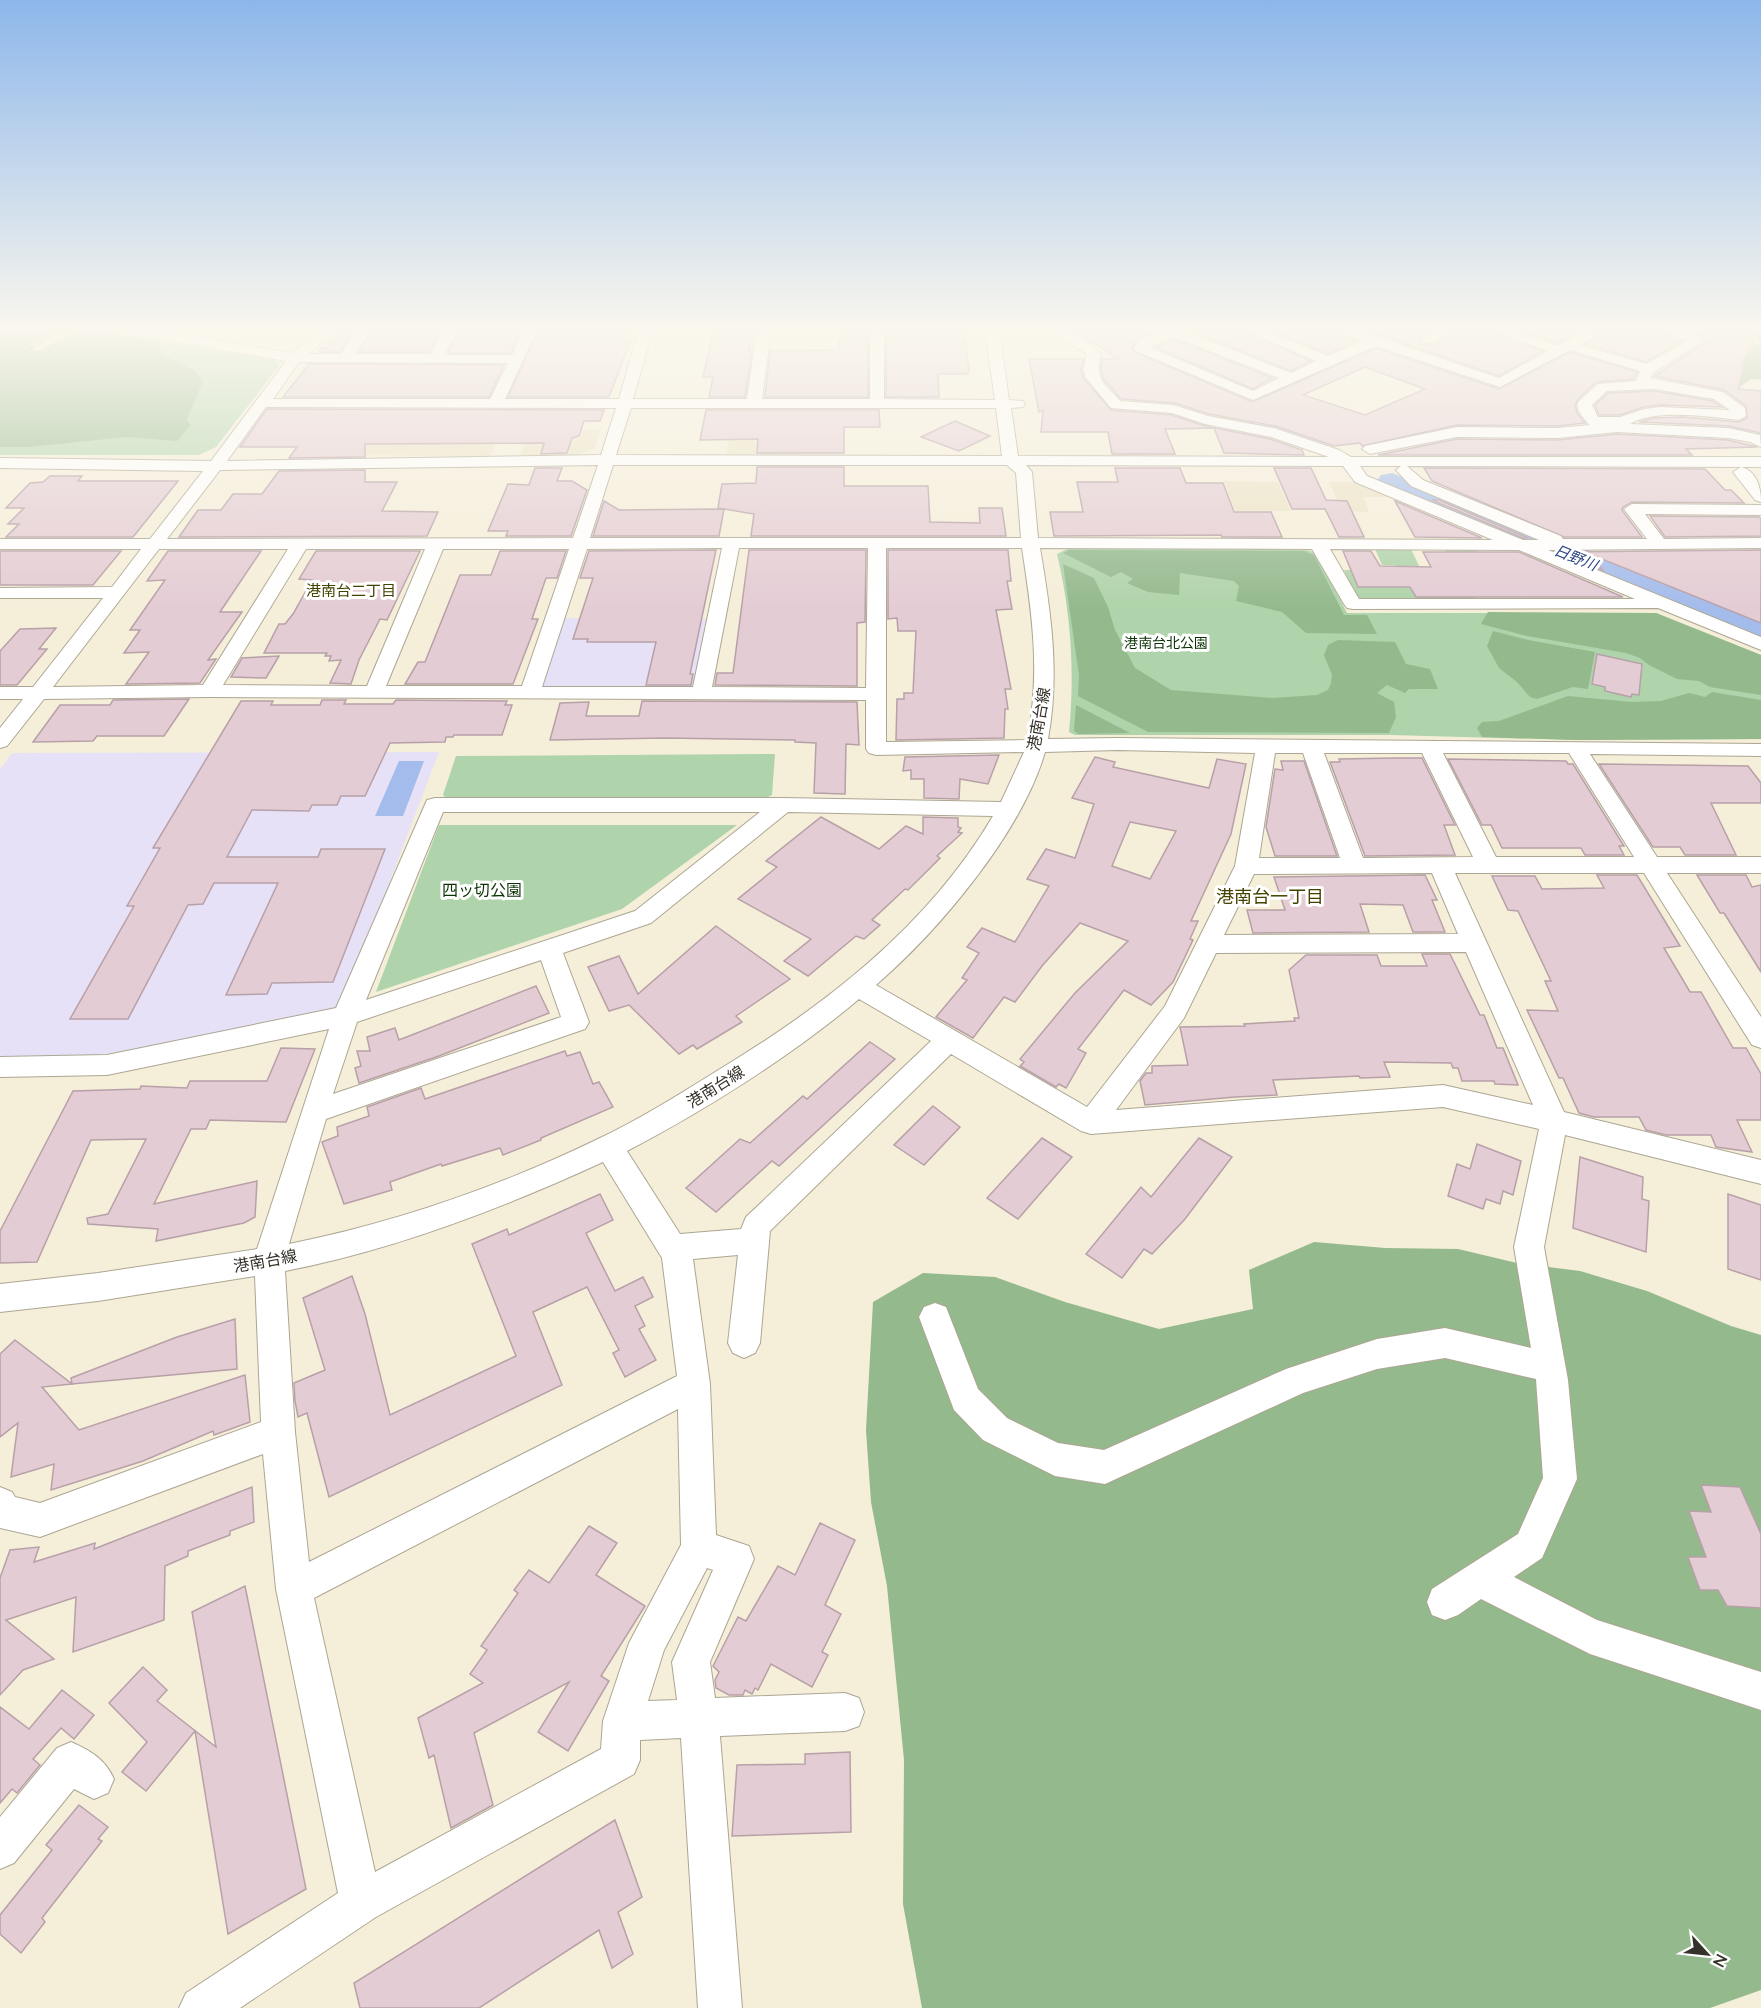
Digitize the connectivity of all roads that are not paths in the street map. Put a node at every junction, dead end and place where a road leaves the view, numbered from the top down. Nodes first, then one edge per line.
1 (248, 423) edge
2 (620, 423) edge
3 (1009, 423) edge
4 (1220, 423) edge
5 (1618, 423) edge
6 (1625, 423) edge
7 (1761, 442) edge
8 (1023, 460) junction
9 (1345, 461) junction
10 (1761, 462) edge
11 (0, 463) edge
12 (606, 465) junction
13 (213, 469) junction
14 (1404, 470) junction
15 (0, 471) edge
16 (1741, 472) junction
17 (1761, 472) edge
18 (1761, 496) edge
19 (1761, 510) edge
20 (578, 542) junction
21 (732, 542) junction
22 (155, 543) junction
23 (877, 543) junction
24 (1030, 543) junction
25 (1659, 543) junction
26 (1761, 543) edge
27 (300, 544) junction
28 (436, 544) junction
29 (1318, 544) junction
30 (1564, 544) junction
31 (1520, 545) junction
32 (2, 546) edge
33 (117, 592) junction
34 (0, 593) edge
35 (1664, 604) junction
36 (1761, 644) edge
37 (209, 691) junction
38 (41, 692) junction
39 (374, 692) junction
40 (0, 693) edge
41 (530, 693) junction
42 (701, 694) junction
43 (876, 694) junction
44 (0, 742) edge
45 (1037, 746) junction
46 (1266, 747) junction
47 (1575, 747) junction
48 (1430, 748) junction
49 (1312, 749) junction
50 (1761, 750) edge
51 (783, 805) junction
52 (1010, 809) junction
53 (1354, 865) junction
54 (1440, 865) junction
55 (1488, 865) junction
56 (1761, 865) edge
57 (1246, 866) junction
58 (1650, 866) junction
59 (1474, 943) junction
60 (1209, 944) junction
61 (549, 948) junction
62 (859, 987) junction
63 (346, 1016) junction
64 (1761, 1038) edge
65 (948, 1041) junction
66 (0, 1067) edge
67 (314, 1112) junction
68 (1554, 1121) junction
69 (1091, 1123) junction
70 (609, 1147) junction
71 (1761, 1172) edge
72 (754, 1241) junction
73 (673, 1248) junction
74 (269, 1260) junction
75 (0, 1298) edge
76 (935, 1317) dead end
77 (744, 1343) dead end
78 (1550, 1367) junction
79 (694, 1384) junction
80 (278, 1432) junction
81 (0, 1504) edge
82 (699, 1548) junction
83 (1480, 1579) junction
84 (294, 1589) junction
85 (1445, 1602) dead end
86 (1761, 1691) edge
87 (845, 1712) dead end
88 (699, 1717) junction
89 (622, 1721) junction
90 (94, 1779) dead end
91 (0, 1849) edge
92 (361, 1902) junction
93 (201, 2008) edge
94 (720, 2008) edge

1 - 13 street
2 - 12 street
3 - 8 street, 港南台線
4 - 9 street
5 - 9 street
6 - 7 street
8 - 9 street
8 - 12 street
8 - 24 street, 港南台線
9 - 10 street
9 - 14 street
9 - 31 street
11 - 13 street
12 - 13 street
12 - 20 street
13 - 15 street
13 - 22 street
14 - 16 street
14 - 30 street
16 - 17 street
16 - 18 street
19 - 25 street
20 - 21 street
20 - 28 street
20 - 41 street
21 - 23 street
21 - 42 street
22 - 27 street
22 - 32 street
22 - 33 street
23 - 24 street
23 - 43 street
24 - 29 street
24 - 45 street, 港南台線
25 - 26 street
25 - 30 street
27 - 28 street
27 - 37 street
28 - 39 street
29 - 31 street
29 - 35 street
30 - 31 street
31 - 35 street
33 - 34 street
33 - 38 street
35 - 36 street
37 - 38 street
37 - 39 street
38 - 40 street
38 - 44 street
39 - 41 street
41 - 42 street
42 - 43 street
43 - 45 street
45 - 46 street
45 - 52 street, 港南台線
46 - 49 street
46 - 57 street
47 - 48 street
47 - 50 street
47 - 58 street
48 - 49 street
48 - 55 street
49 - 53 street
51 - 52 street
51 - 61 street
51 - 63 street
52 - 62 street, 港南台線
53 - 54 street
53 - 57 street
54 - 55 street
54 - 59 street
55 - 58 street
56 - 58 street
57 - 60 street
58 - 64 street
59 - 60 street
59 - 68 street
60 - 69 street
61 - 63 street
61 - 67 street
62 - 65 street
62 - 70 street, 港南台線
63 - 66 street
63 - 67 street
65 - 69 street
65 - 72 street
67 - 74 street
68 - 69 street
68 - 71 street
68 - 78 street
70 - 73 street
70 - 74 street, 港南台線
72 - 73 street
72 - 77 street
73 - 79 street
74 - 75 street, 港南台線
74 - 80 street
76 - 78 street
78 - 83 street
79 - 82 street
79 - 84 street
80 - 81 street
80 - 84 street
82 - 88 street
82 - 89 street
83 - 85 street
83 - 86 street
84 - 92 street
87 - 88 street
88 - 89 street
88 - 94 street
89 - 92 street
90 - 91 street
92 - 93 street

